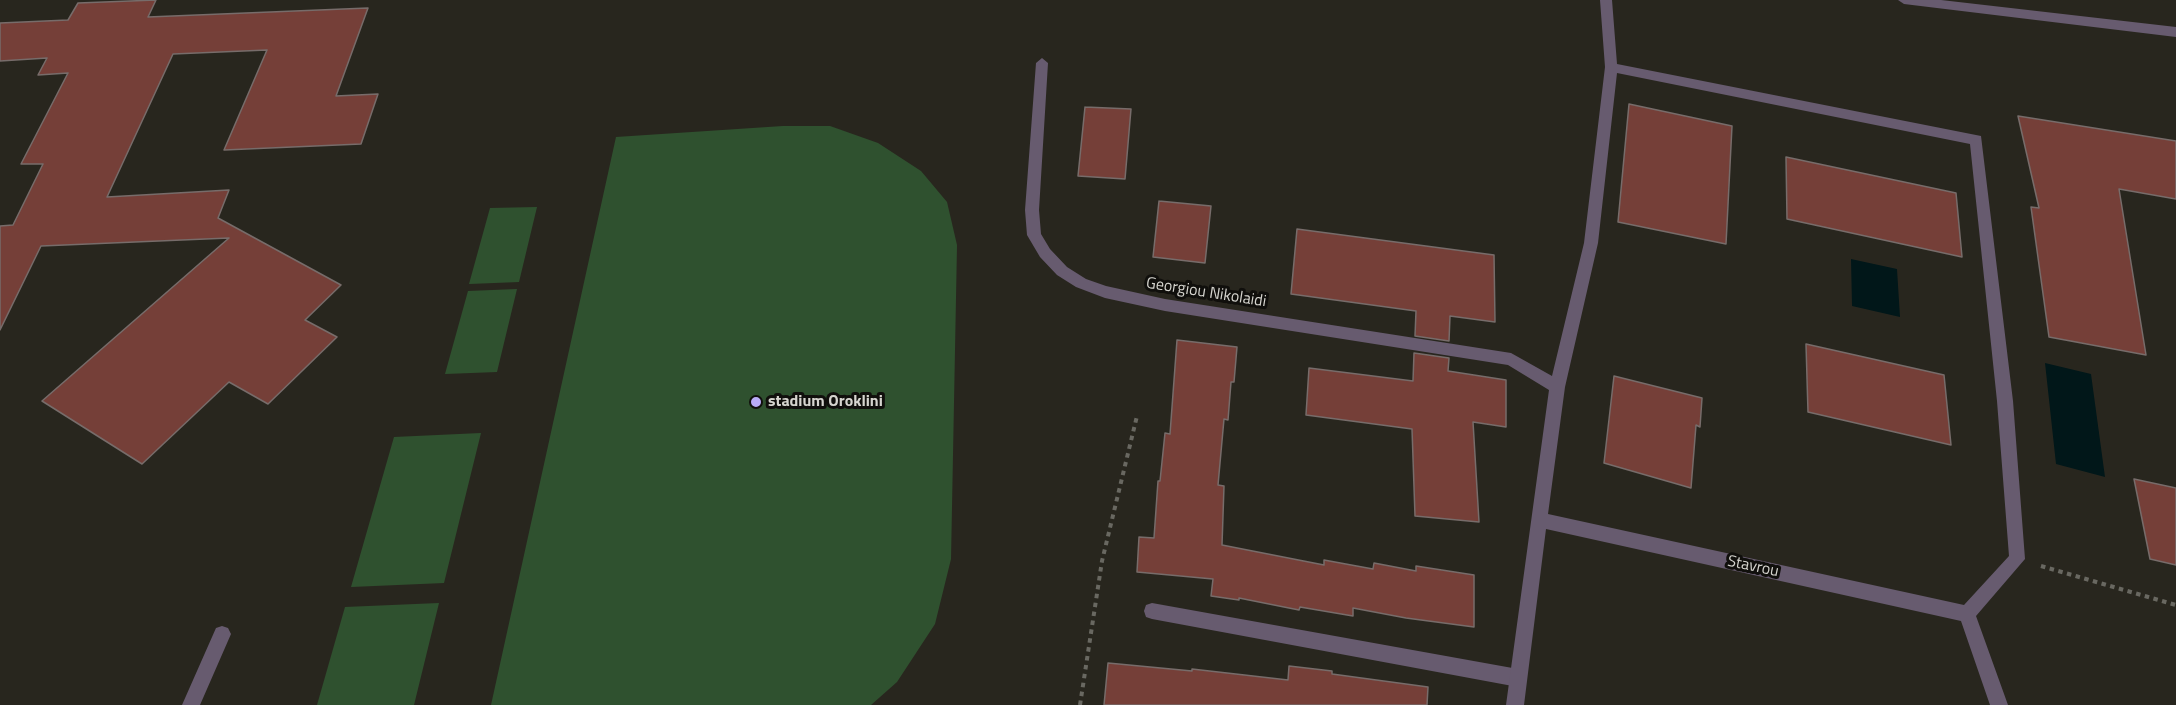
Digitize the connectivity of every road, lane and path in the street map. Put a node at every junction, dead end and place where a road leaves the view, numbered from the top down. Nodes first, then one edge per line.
1 (1606, 0) edge
2 (1910, 0) edge
3 (2176, 32) edge
4 (1042, 63) dead end
5 (1611, 67) junction
6 (1557, 387) junction
7 (1137, 416) dead end
8 (1539, 520) junction
9 (2017, 559) junction
10 (2176, 605) edge
11 (1152, 611) dead end
12 (1967, 614) junction
13 (222, 634) dead end
14 (1518, 678) junction
15 (191, 705) edge
16 (1080, 705) edge
17 (1515, 705) edge
18 (1999, 705) edge

1 - 5 street
2 - 3 street
4 - 6 street, Georgiou Nikolaidi
5 - 6 street
5 - 9 street
6 - 8 street
7 - 16 path
8 - 12 street, Stavrou
8 - 14 street
9 - 10 path
9 - 12 street
11 - 14 street
12 - 18 street
13 - 15 street
14 - 17 street

